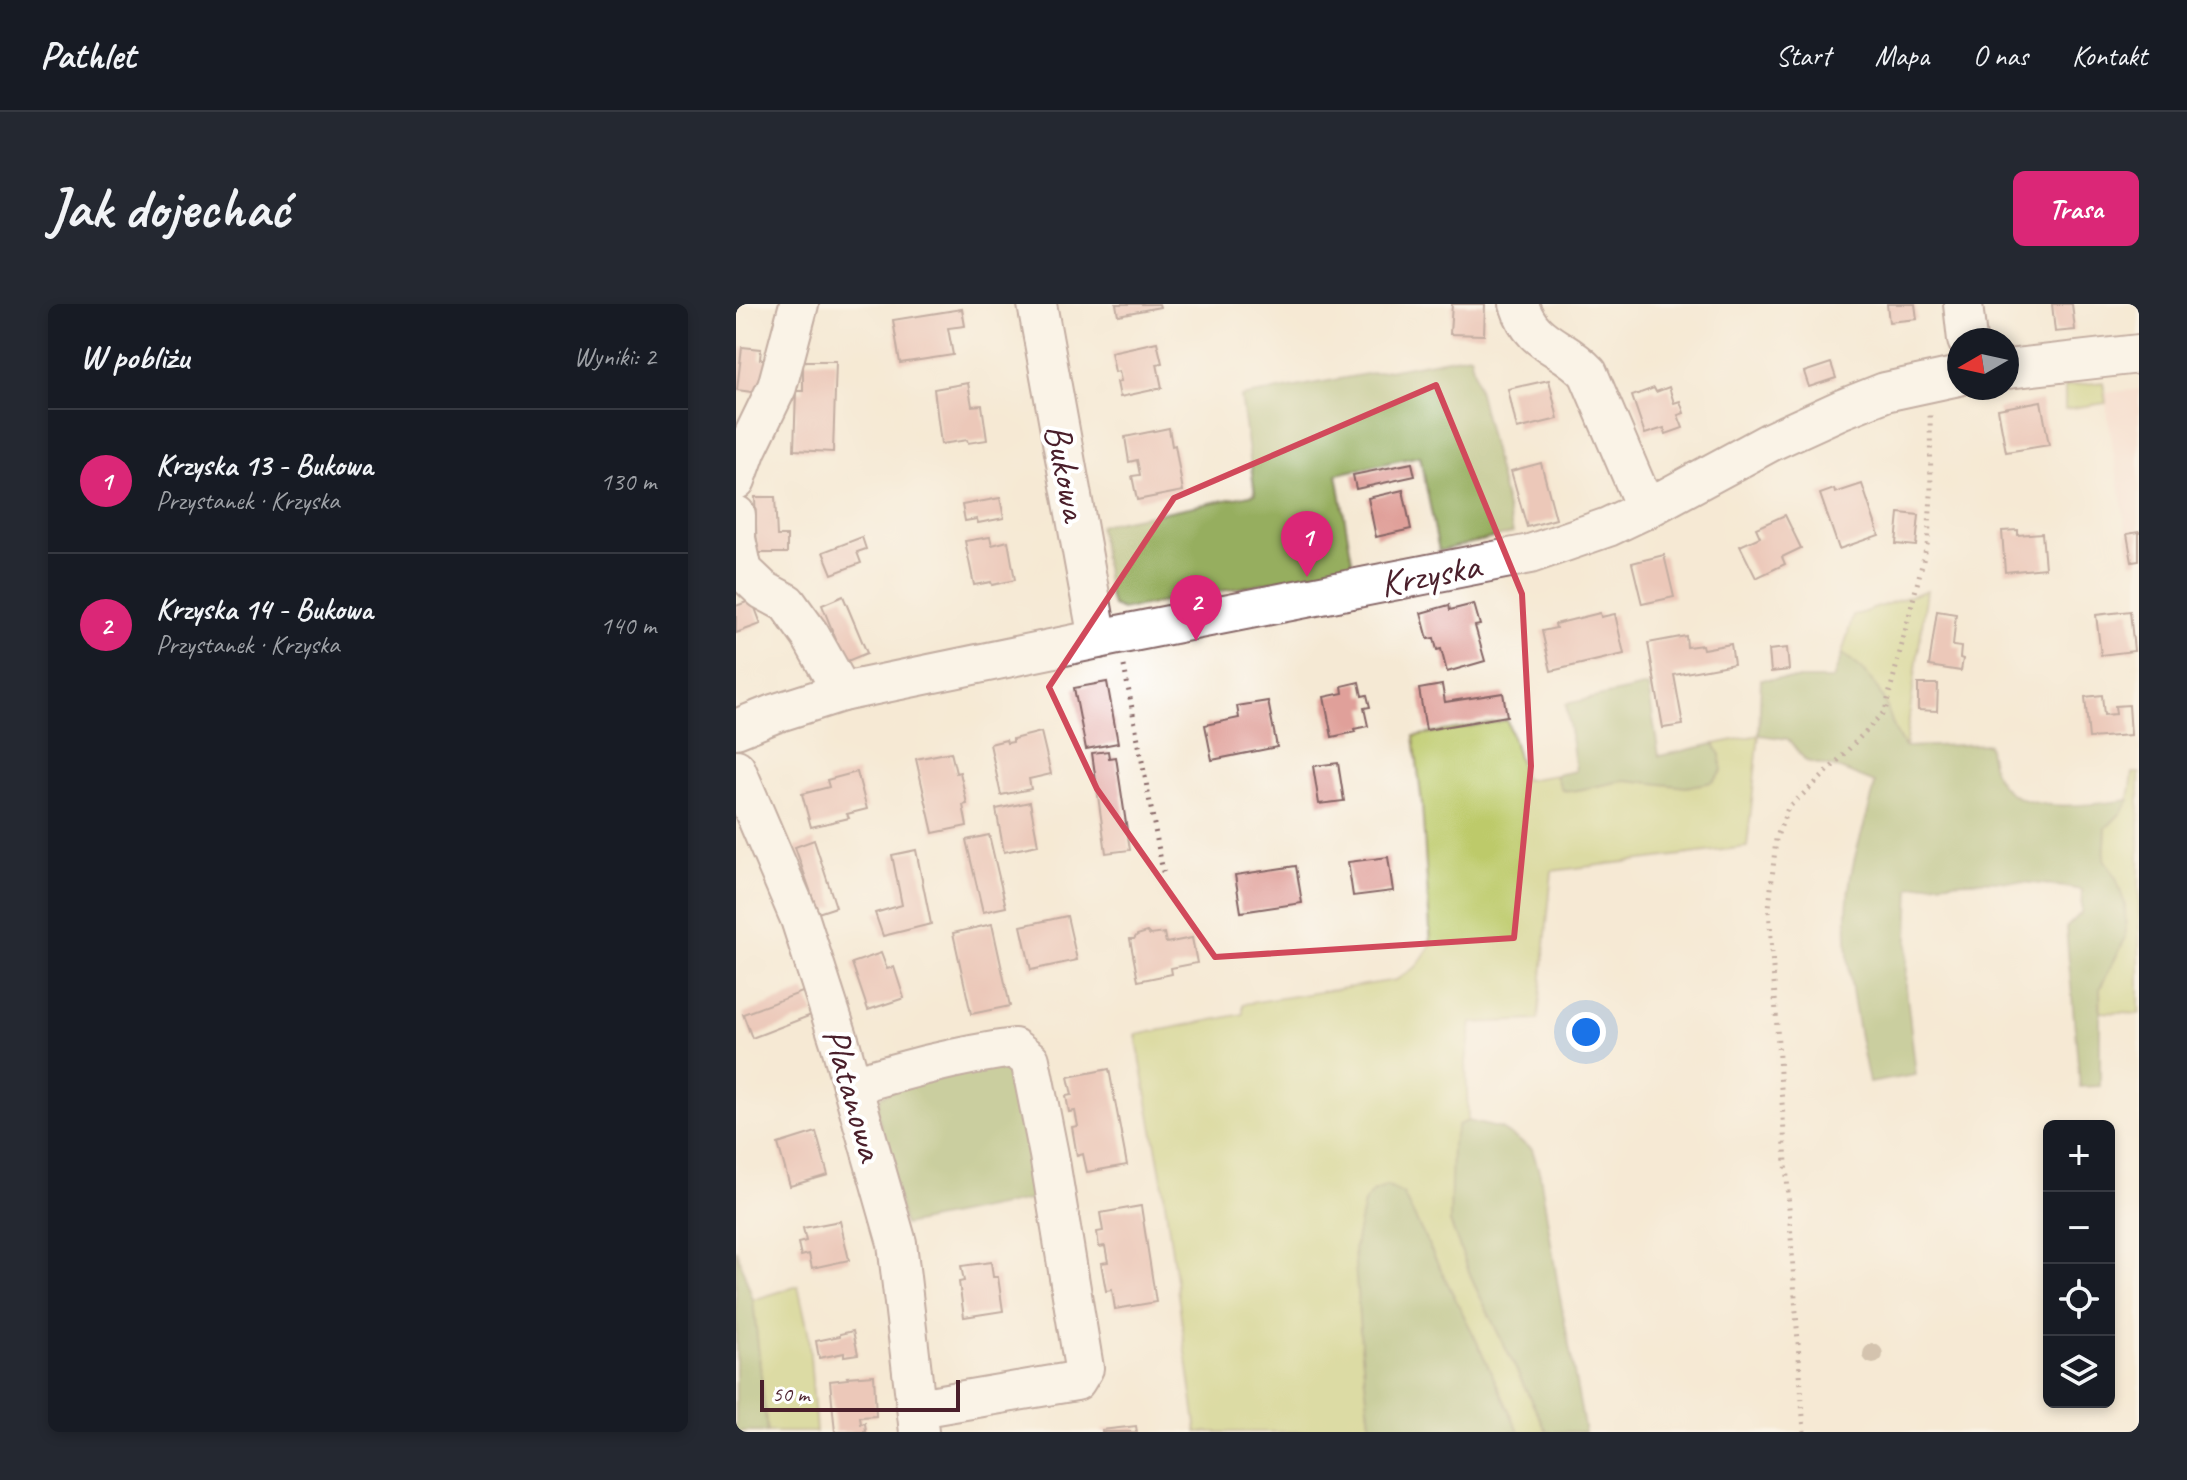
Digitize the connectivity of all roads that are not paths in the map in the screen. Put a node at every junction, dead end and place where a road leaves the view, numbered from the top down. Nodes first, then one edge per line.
1 (799, 304) edge
2 (1037, 304) edge
3 (1519, 304) edge
4 (1963, 304) edge
5 (1966, 328) edge
6 (2139, 354) edge
7 (2019, 368) edge
8 (1944, 378) edge
9 (736, 480) edge
10 (1646, 509) junction
11 (736, 515) edge
12 (1108, 637) junction
13 (842, 692) junction
14 (736, 729) edge
15 (736, 769) edge
16 (852, 1085) junction
17 (918, 1420) edge

1 - 9 street
2 - 12 street, Bukowa
3 - 10 street
4 - 5 street
6 - 7 street
8 - 10 street, Krzyska
10 - 12 street, Krzyska
11 - 13 street
12 - 13 street, Krzyska
13 - 14 street, Krzyska
15 - 16 street, Platanowa
16 - 17 street, Platanowa
16 - 17 street

